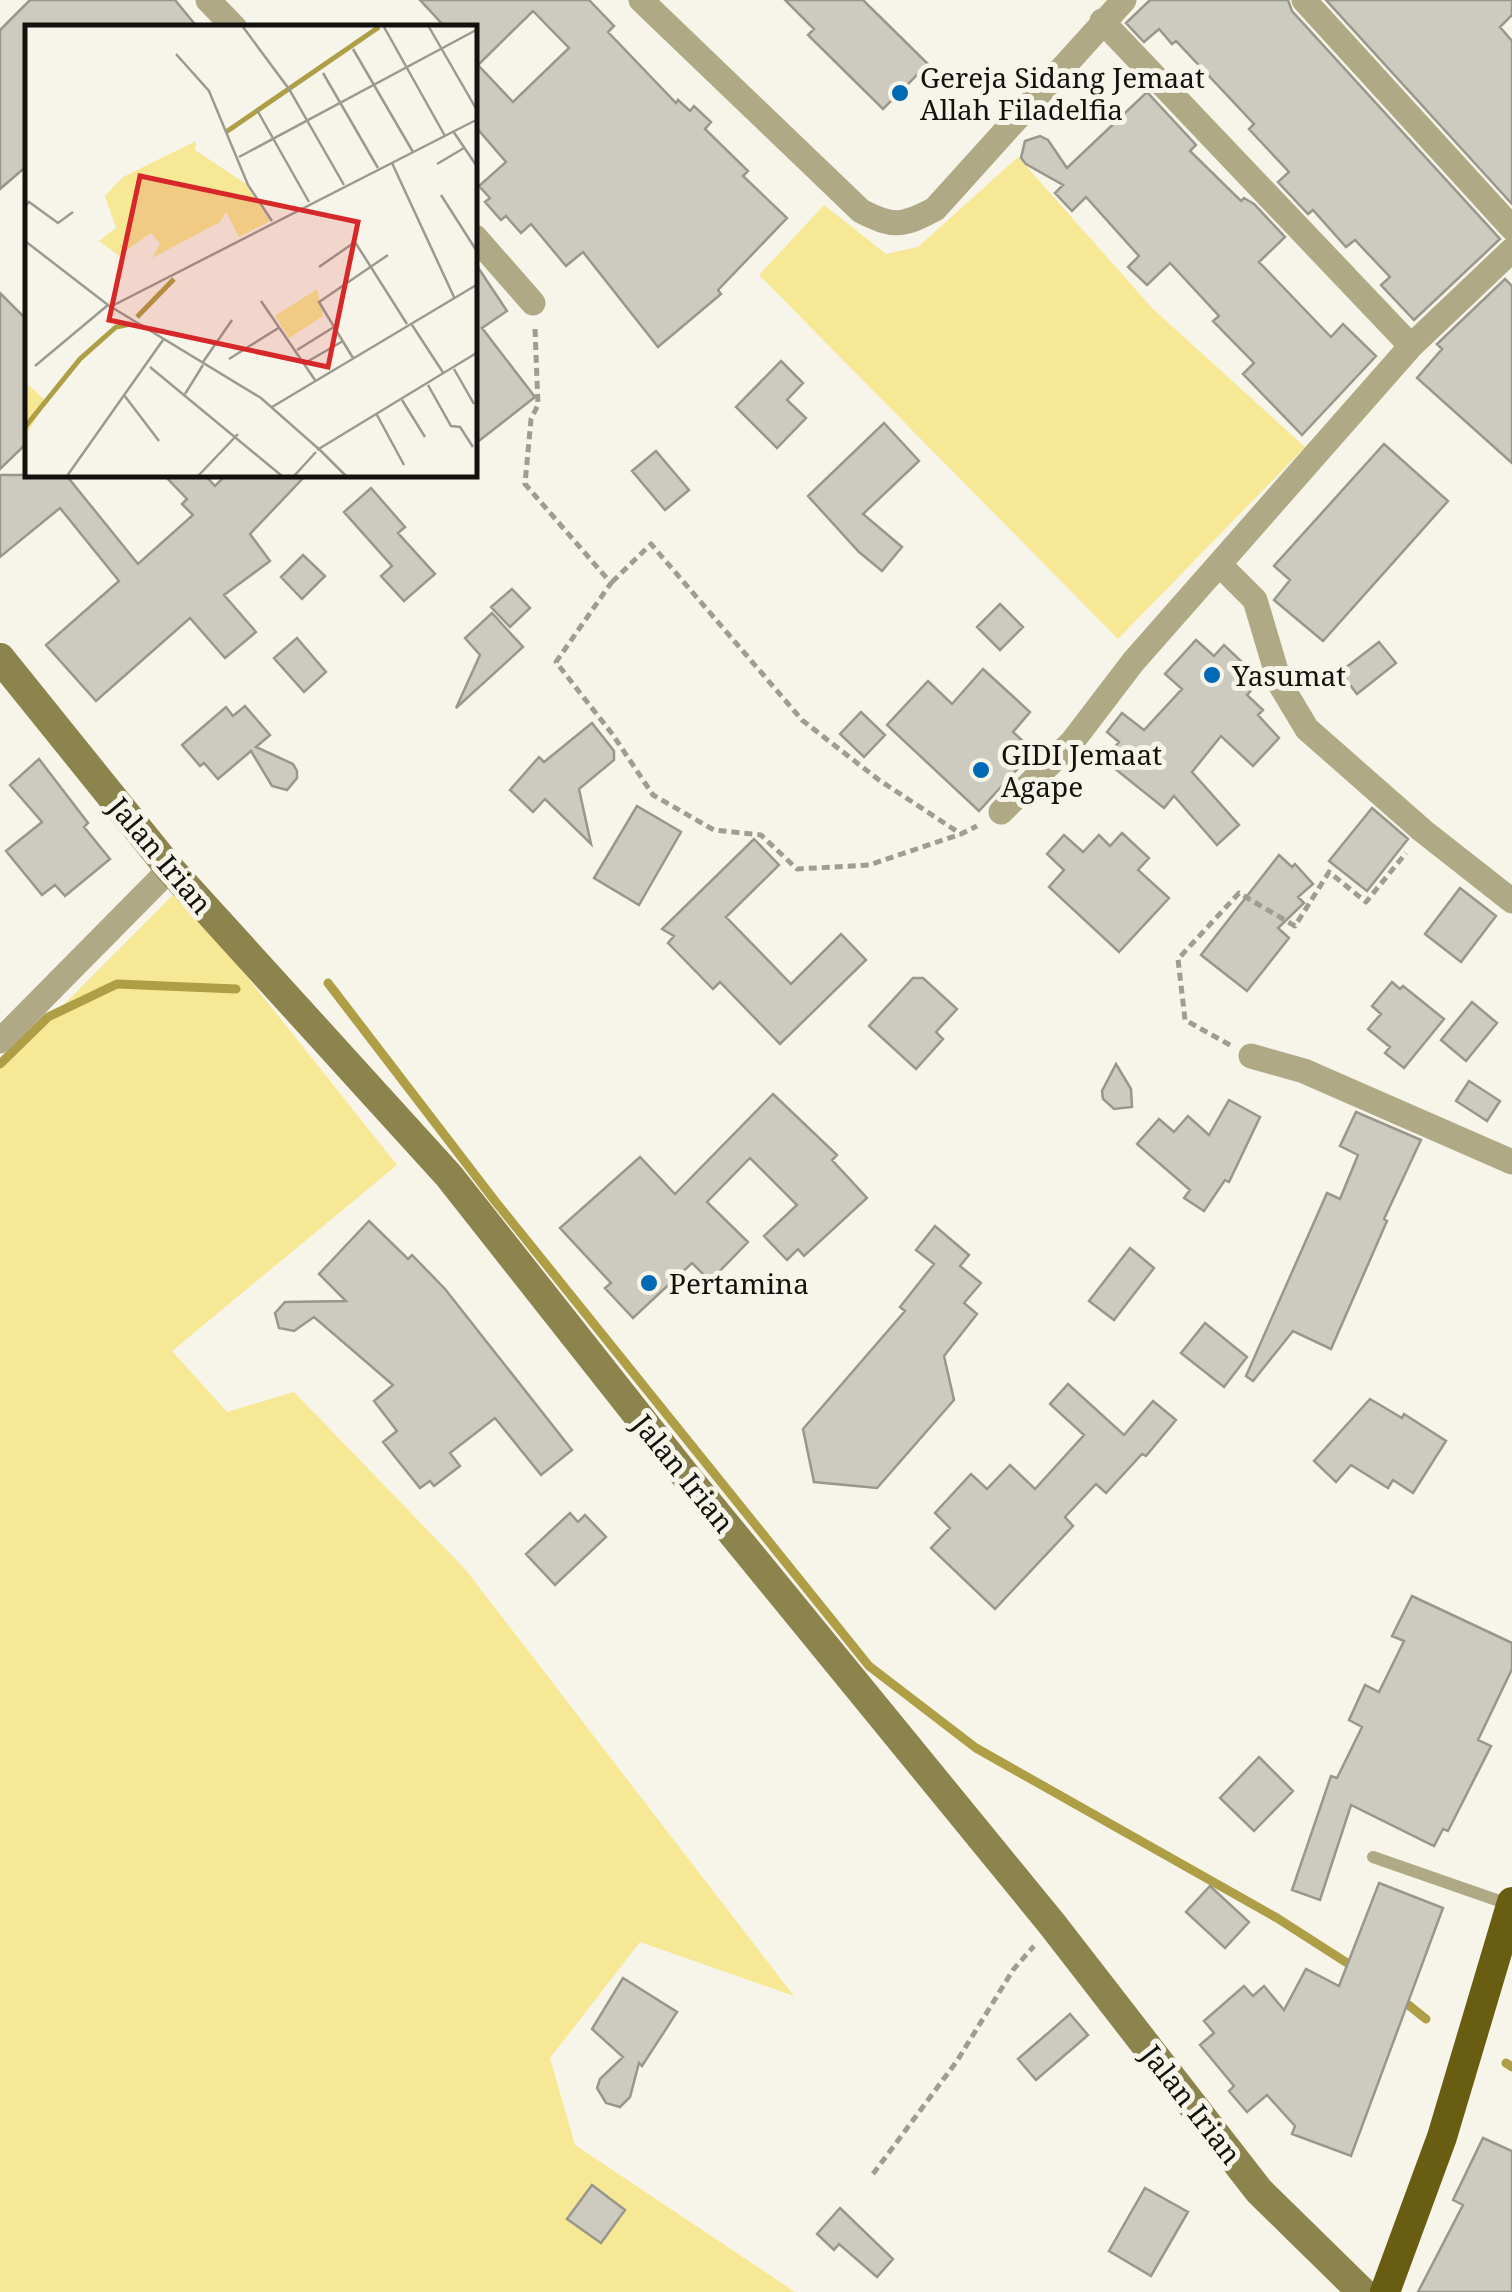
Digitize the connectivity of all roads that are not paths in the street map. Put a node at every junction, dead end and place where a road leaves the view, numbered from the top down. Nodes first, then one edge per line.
1 (208, 0) edge
2 (641, 0) edge
3 (1124, 0) edge
4 (1304, 0) edge
5 (1102, 21) junction
6 (233, 25) edge
7 (1512, 228) edge
8 (478, 239) edge
9 (1512, 250) edge
10 (534, 303) road end
11 (1410, 346) junction
12 (1221, 566) junction
13 (0, 658) edge
14 (1001, 812) road end
15 (170, 869) junction
16 (1512, 901) edge
17 (0, 1041) edge
18 (1251, 1056) road end
19 (1512, 1162) edge
20 (1374, 1856) dead end
21 (1511, 1904) edge
22 (1362, 2292) edge
23 (1385, 2292) edge

1 - 6 street
2 - 5 street
3 - 5 street
4 - 7 street
5 - 11 street
8 - 10 street
9 - 11 street
11 - 12 street
12 - 14 street
12 - 16 street
13 - 15 main road, Jalan Irian
15 - 17 street
15 - 22 main road, Jalan Irian
18 - 19 street
20 - 21 lane
21 - 23 highway

